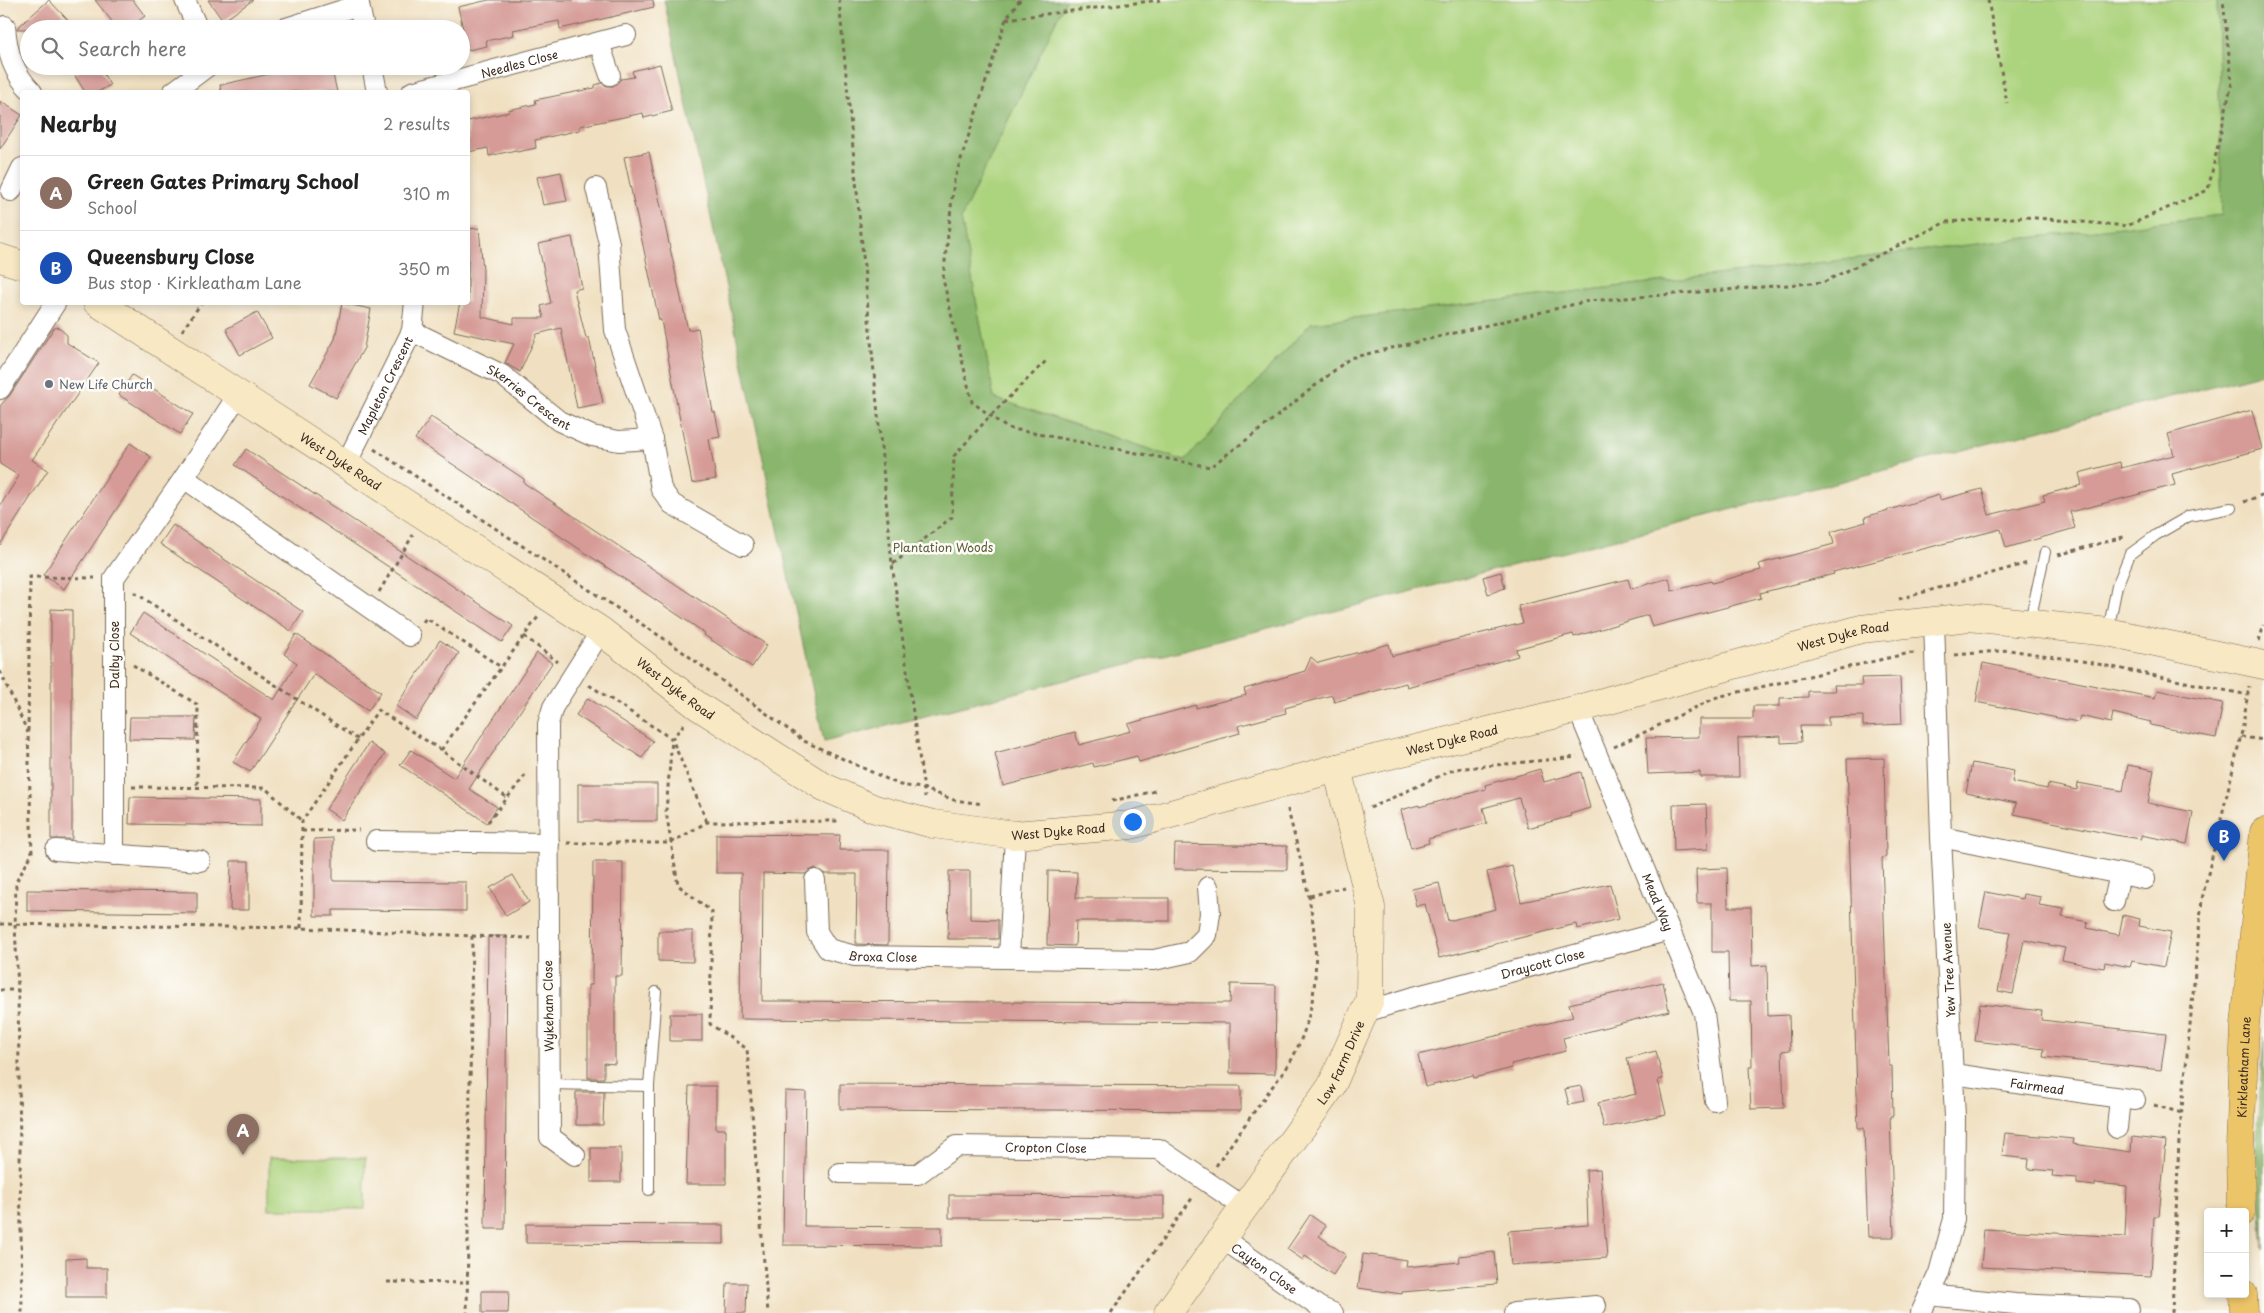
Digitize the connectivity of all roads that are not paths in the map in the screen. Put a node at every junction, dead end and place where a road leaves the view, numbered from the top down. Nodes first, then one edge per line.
1 (185, 0) edge
2 (359, 3) edge
3 (194, 20) edge
4 (309, 20) edge
5 (362, 20) edge
6 (5, 26) dead end
7 (626, 36) dead end
8 (598, 43) junction
9 (4, 55) edge
10 (196, 75) edge
11 (374, 75) edge
12 (610, 75) dead end
13 (30, 90) edge
14 (176, 90) edge
15 (377, 90) edge
16 (420, 90) edge
17 (20, 175) edge
18 (596, 188) dead end
19 (11, 191) dead end
20 (0, 258) edge
21 (20, 265) edge
22 (54, 305) edge
23 (102, 305) edge
24 (415, 305) edge
25 (412, 332) junction
26 (0, 388) edge
27 (238, 395) junction
28 (652, 438) junction
29 (345, 466) junction
30 (184, 478) junction
31 (2230, 508) road end
32 (743, 545) dead end
33 (2045, 555) road end
34 (1934, 620) junction
35 (2030, 623) junction
36 (601, 631) junction
37 (2108, 632) junction
38 (410, 636) road end
39 (2258, 664) edge
40 (1578, 709) junction
41 (1337, 768) junction
42 (2264, 832) edge
43 (1015, 834) junction
44 (1941, 837) junction
45 (376, 841) road end
46 (549, 843) junction
47 (56, 850) dead end
48 (114, 855) junction
49 (200, 861) dead end
50 (2120, 874) junction
51 (2145, 879) dead end
52 (815, 880) dead end
53 (1208, 887) dead end
54 (2114, 901) dead end
55 (1670, 930) junction
56 (1009, 958) junction
57 (656, 992) dead end
58 (1364, 1012) junction
59 (1953, 1074) junction
60 (549, 1084) junction
61 (649, 1086) junction
62 (1715, 1101) dead end
63 (2116, 1128) dead end
64 (575, 1155) dead end
65 (840, 1172) dead end
66 (650, 1190) dead end
67 (1244, 1207) junction
68 (2241, 1208) edge
69 (1222, 1238) junction
70 (2243, 1298) edge
71 (1925, 1304) edge
72 (1596, 1306) dead end
73 (2120, 1310) edge
74 (1168, 1313) edge
75 (1333, 1313) edge
76 (1514, 1313) edge
77 (2244, 1313) edge

1 - 3 street
2 - 4 street
2 - 5 street
6 - 9 street
7 - 8 street, Needles Close
8 - 12 street
8 - 16 street, Needles Close
9 - 13 street
10 - 14 street
11 - 15 street
17 - 19 street
18 - 28 street
20 - 21 street
22 - 26 street
23 - 27 street, West Dyke Road
24 - 25 street, Mapleton Crescent
25 - 28 street, Skerries Crescent
25 - 29 street, Mapleton Crescent
27 - 29 street, West Dyke Road
27 - 30 street
28 - 32 street
29 - 36 street, West Dyke Road
30 - 38 street
30 - 48 street, Dalby Close
31 - 37 lane
33 - 35 lane
34 - 35 street, West Dyke Road
34 - 40 street, West Dyke Road
34 - 44 street, Yew Tree Avenue
35 - 37 street, West Dyke Road
36 - 43 street, West Dyke Road
36 - 46 street, Wykeham Close
37 - 39 street, West Dyke Road
40 - 41 street, West Dyke Road
40 - 55 street, Mead Way
41 - 43 street, West Dyke Road
41 - 58 street, Low Farm Drive
42 - 68 main road, Kirkleatham Lane
43 - 56 street
44 - 50 street
44 - 59 street, Yew Tree Avenue
45 - 46 street
46 - 60 street, Wykeham Close
47 - 48 street
48 - 49 street
50 - 51 street
50 - 54 street
52 - 56 street, Broxa Close
53 - 56 street, Broxa Close
55 - 58 street, Draycott Close
55 - 62 street, Mead Way
57 - 61 lane
58 - 67 street, Low Farm Drive
59 - 63 street, Fairmead
59 - 71 street, Yew Tree Avenue
60 - 61 lane
60 - 64 street, Wykeham Close
61 - 66 lane
65 - 67 street, Cropton Close
67 - 69 street, Low Farm Drive
69 - 74 street, Low Farm Drive
69 - 75 street, Cayton Close
70 - 77 main road
71 - 73 street
72 - 76 street

